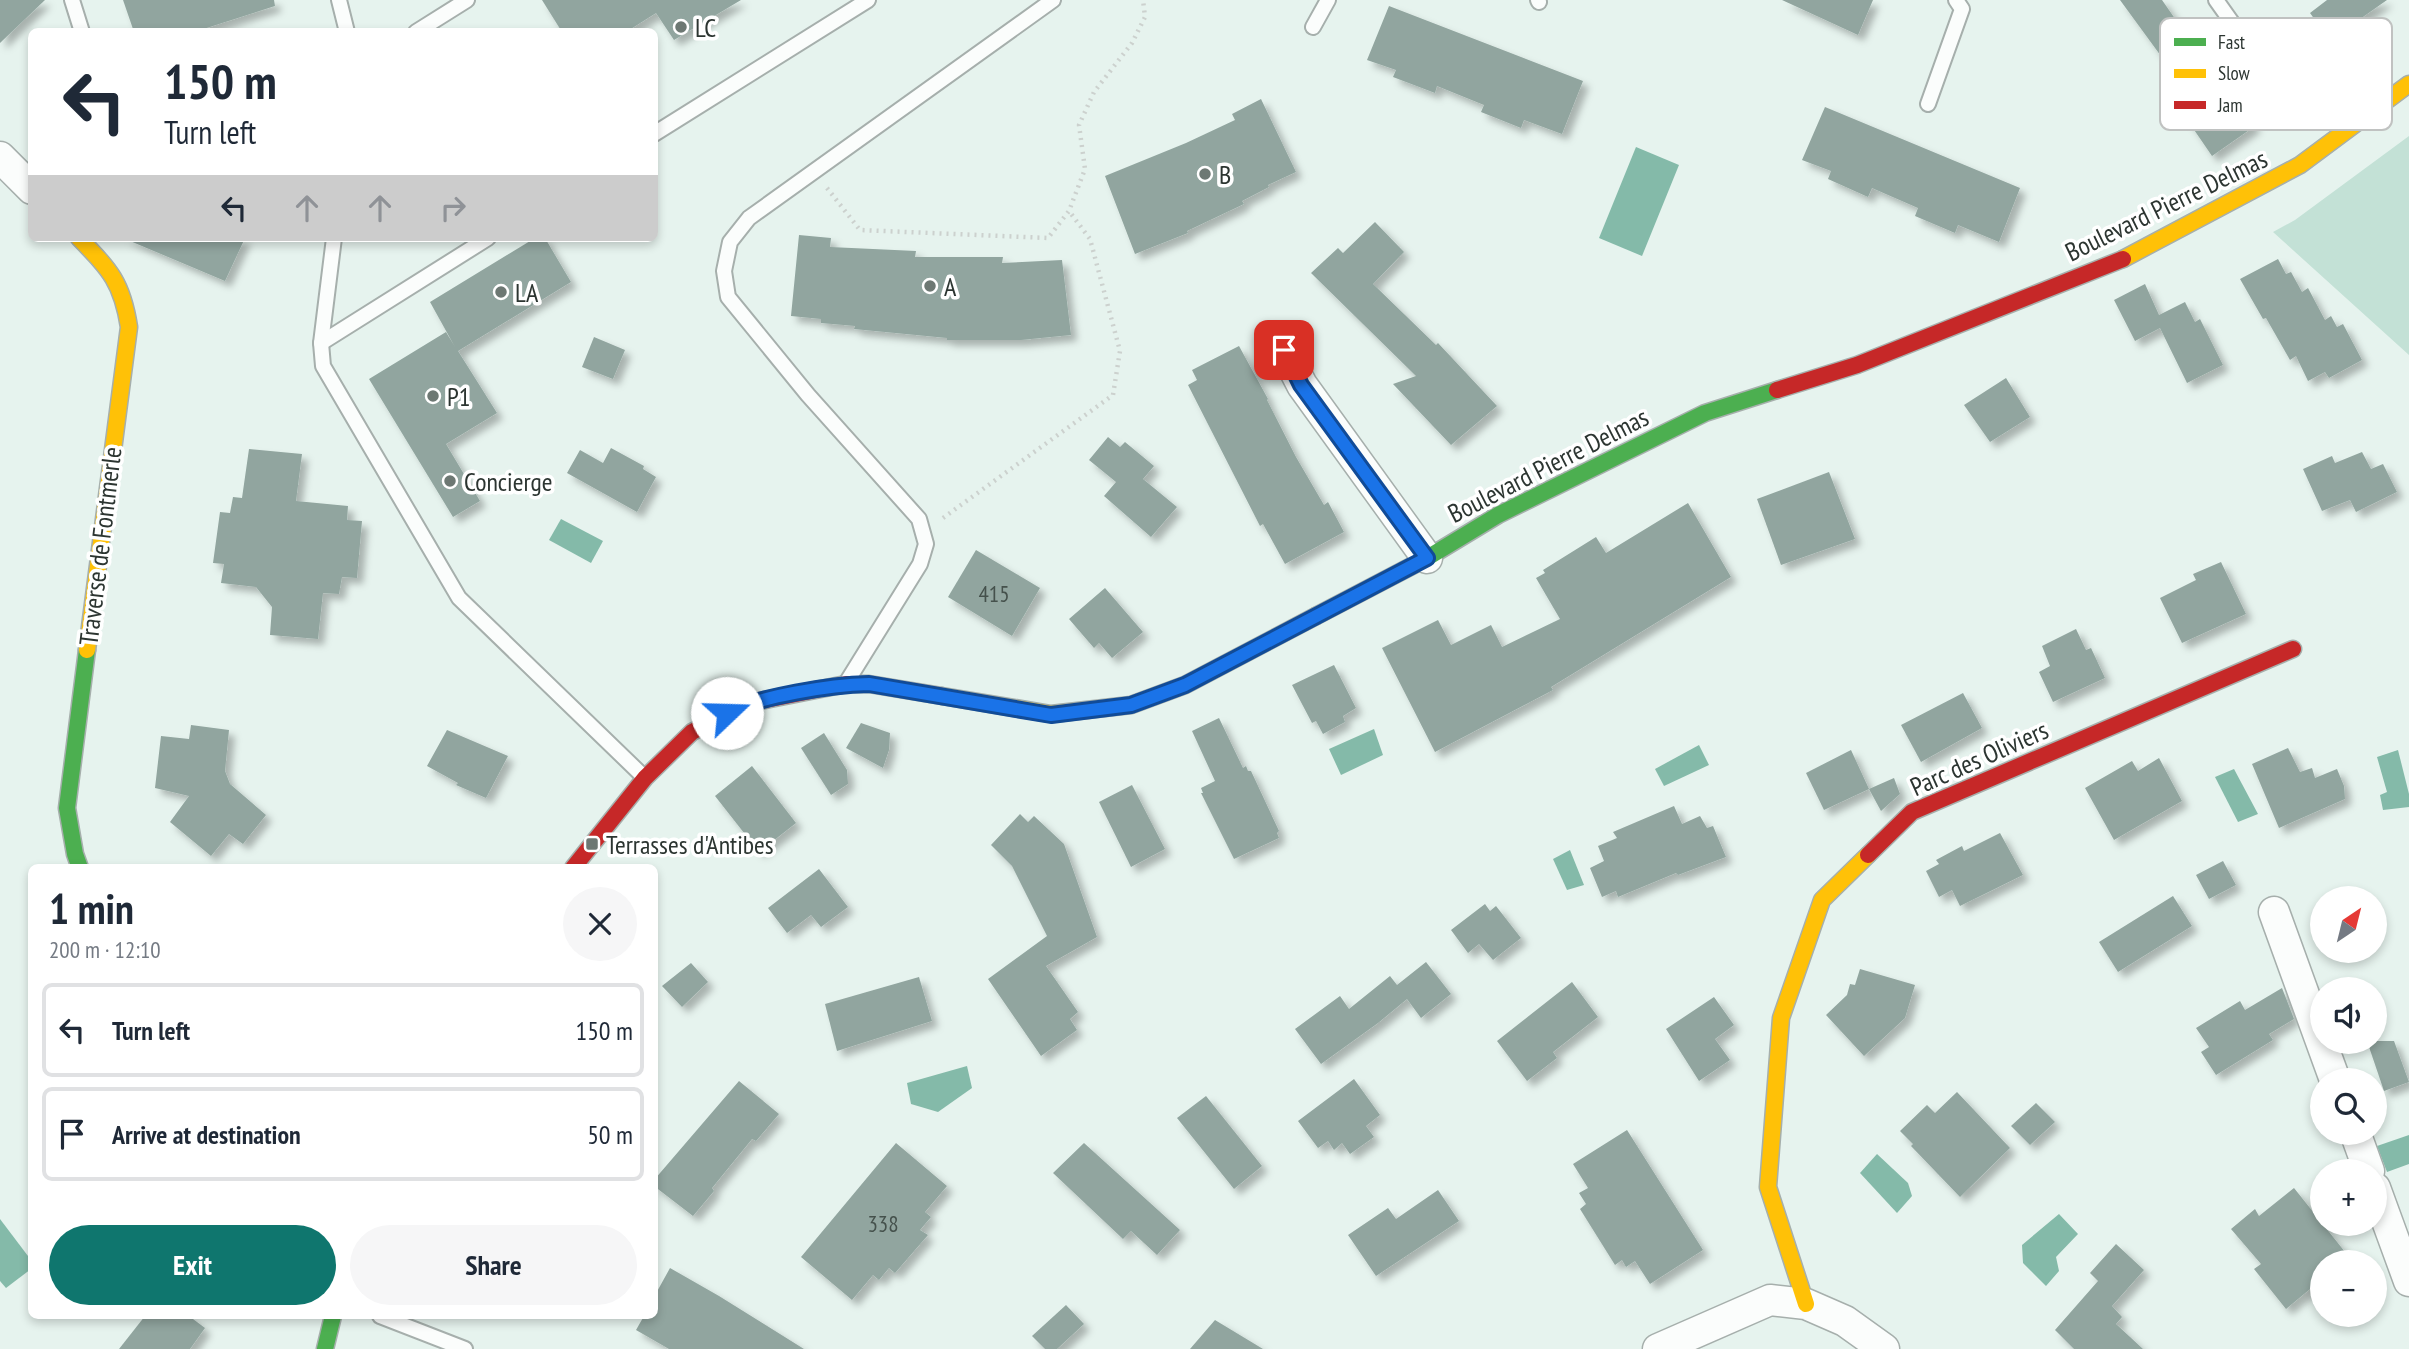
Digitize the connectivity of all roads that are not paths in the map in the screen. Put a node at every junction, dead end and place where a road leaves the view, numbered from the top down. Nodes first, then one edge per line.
1 (72, 0) edge
2 (339, 0) edge
3 (467, 0) edge
4 (868, 0) edge
5 (1053, 0) edge
6 (1328, 0) edge
7 (1956, 0) edge
8 (2216, 0) edge
9 (2229, 18) edge
10 (1313, 27) dead end
11 (81, 28) edge
12 (346, 28) edge
13 (422, 28) edge
14 (2409, 84) edge
15 (2392, 97) edge
16 (1928, 104) dead end
17 (2347, 130) edge
18 (658, 131) edge
19 (0, 157) edge
20 (28, 185) edge
21 (83, 242) edge
22 (334, 242) edge
23 (482, 242) edge
24 (321, 343) junction
25 (1284, 350) dead end
26 (1427, 558) junction
27 (2293, 649) dead end
28 (846, 684) junction
29 (645, 778) junction
30 (79, 864) edge
31 (576, 864) edge
32 (2274, 912) dead end
33 (2331, 1068) edge
34 (2387, 1221) edge
35 (2409, 1281) edge
36 (1806, 1304) junction
37 (333, 1319) edge
38 (388, 1319) edge
39 (325, 1349) edge
40 (465, 1349) edge
41 (1658, 1349) edge
42 (1884, 1349) edge

1 - 11 lane
2 - 12 lane
3 - 13 lane
4 - 18 lane
5 - 28 lane
6 - 10 lane
7 - 16 lane
8 - 9 lane
14 - 15 street, Boulevard Pierre Delmas
17 - 26 street, Boulevard Pierre Delmas
19 - 20 street
21 - 30 street, Traverse de Fontmerle
22 - 24 lane
23 - 24 lane
24 - 29 lane
25 - 26 street
26 - 28 street, Boulevard Pierre Delmas
27 - 36 street, Parc des Oliviers
28 - 29 street, Boulevard Pierre Delmas
29 - 31 street, Boulevard Pierre Delmas
32 - 33 street
34 - 35 street
36 - 41 street
36 - 42 street
37 - 39 street
38 - 40 lane

